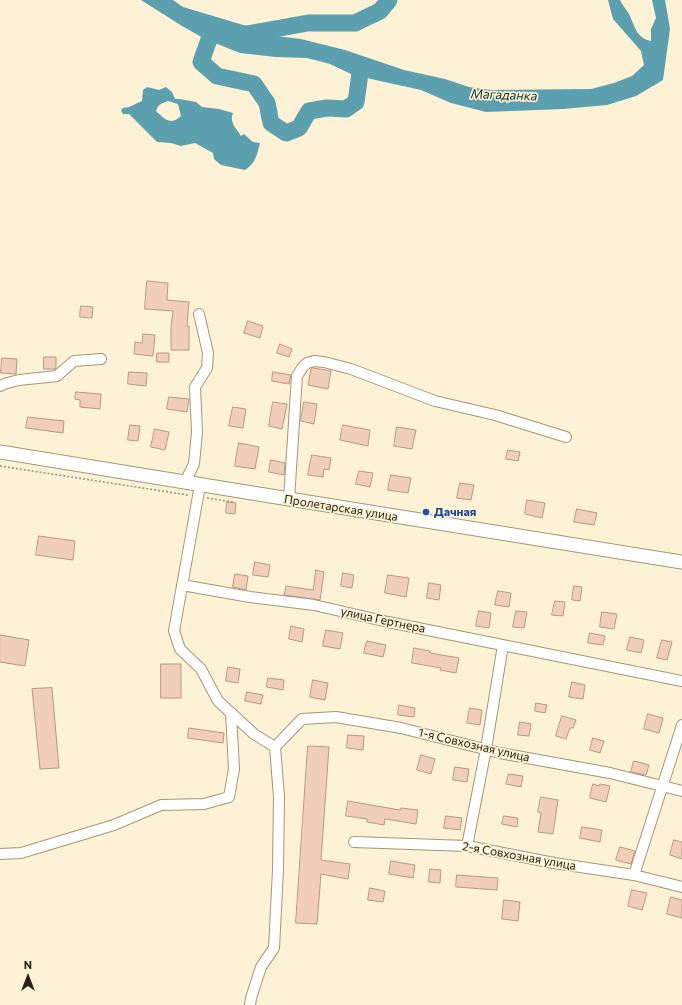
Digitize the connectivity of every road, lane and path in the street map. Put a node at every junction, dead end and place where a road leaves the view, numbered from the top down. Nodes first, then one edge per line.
1 (199, 314) dead end
2 (101, 359) dead end
3 (0, 386) edge
4 (566, 437) dead end
5 (0, 452) edge
6 (185, 482) junction
7 (200, 485) junction
8 (289, 500) junction
9 (682, 562) edge
10 (182, 584) junction
11 (503, 646) junction
12 (682, 681) edge
13 (231, 713) junction
14 (682, 725) edge
15 (275, 747) junction
16 (486, 749) junction
17 (662, 786) junction
18 (682, 791) edge
19 (354, 842) dead end
20 (467, 846) junction
21 (0, 854) edge
22 (634, 875) junction
23 (682, 887) edge
24 (250, 1005) edge

1 - 6 street
2 - 3 street
4 - 8 street
5 - 6 main road, Пролетарская улица
6 - 7 main road, Пролетарская улица
7 - 8 main road, Пролетарская улица
7 - 10 street
8 - 9 main road, Пролетарская улица
10 - 11 street, улица Гертнера
10 - 13 street
11 - 12 street, улица Гертнера
11 - 16 street
13 - 15 street
13 - 21 street
14 - 17 street
15 - 16 street, 1-я Совхозная улица
15 - 24 street
16 - 17 street, 1-я Совхозная улица
16 - 20 street
17 - 18 street, 1-я Совхозная улица
17 - 22 street
19 - 20 street, 2-я Совхозная улица
20 - 22 street, 2-я Совхозная улица
22 - 23 street, 2-я Совхозная улица

